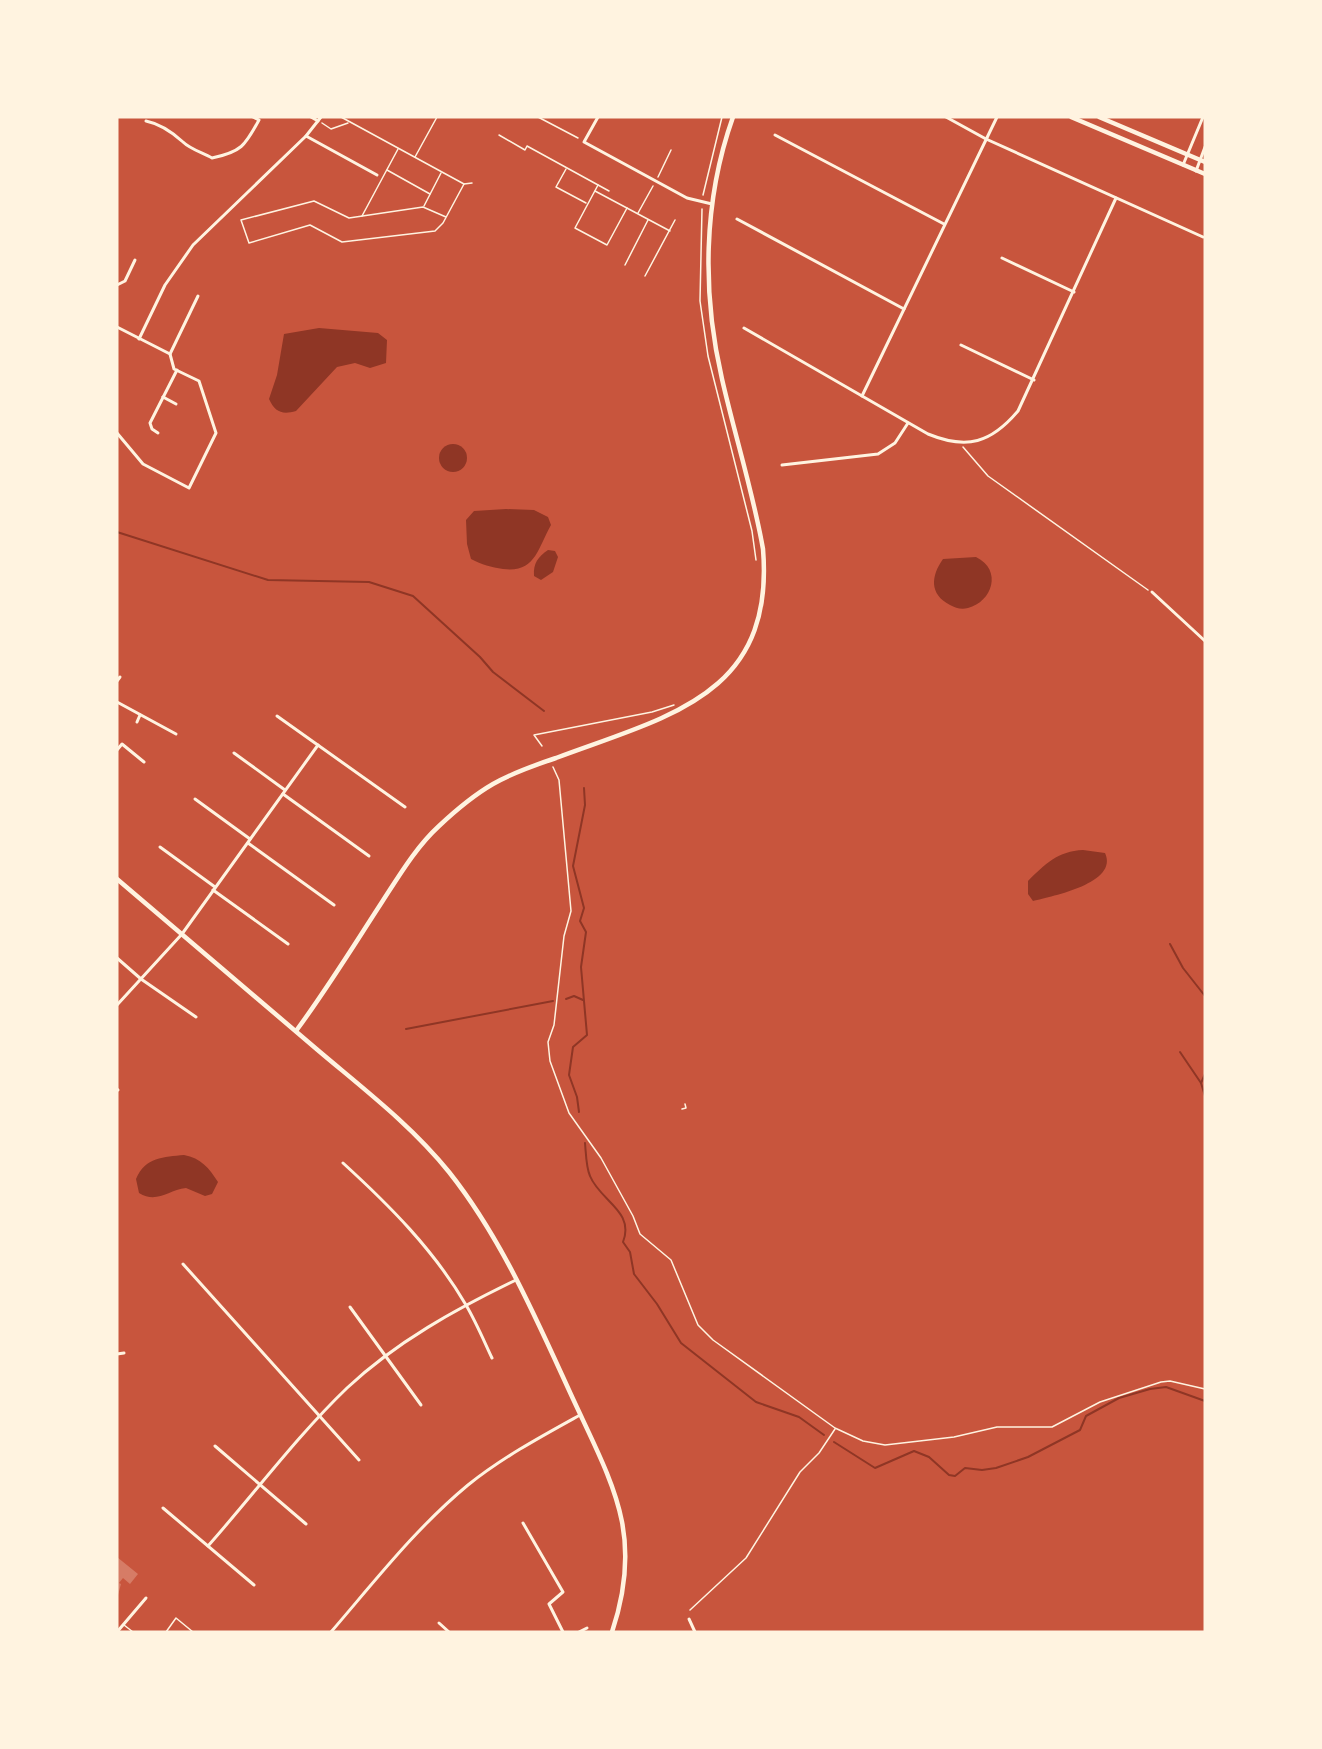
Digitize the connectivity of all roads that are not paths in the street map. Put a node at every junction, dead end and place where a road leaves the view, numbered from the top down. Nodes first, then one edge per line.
1 (154, 117) edge
2 (254, 117) edge
3 (311, 117) edge
4 (598, 117) edge
5 (733, 117) edge
6 (946, 117) edge
7 (997, 117) edge
8 (1071, 117) edge
9 (1098, 117) edge
10 (1203, 117) edge
11 (320, 119) edge
12 (146, 121) dead end
13 (155, 123) junction
14 (775, 135) dead end
15 (306, 136) junction
16 (986, 139) junction
17 (1205, 147) edge
18 (1188, 155) junction
19 (1202, 161) edge
20 (1183, 166) junction
21 (1196, 171) junction
22 (1205, 174) edge
23 (377, 175) dead end
24 (1116, 198) junction
25 (712, 204) junction
26 (737, 219) dead end
27 (944, 224) junction
28 (1203, 237) dead end
29 (1002, 258) dead end
30 (135, 260) dead end
31 (117, 285) edge
32 (1074, 292) junction
33 (198, 296) dead end
34 (904, 309) junction
35 (117, 327) edge
36 (744, 328) dead end
37 (139, 339) junction
38 (961, 345) dead end
39 (170, 354) junction
40 (177, 370) junction
41 (1034, 380) junction
42 (862, 396) junction
43 (163, 398) junction
44 (176, 404) dead end
45 (908, 423) junction
46 (117, 433) edge
47 (159, 433) dead end
48 (782, 465) dead end
49 (1152, 592) road end
50 (1205, 641) edge
51 (120, 677) dead end
52 (117, 681) edge
53 (117, 702) edge
54 (140, 715) junction
55 (277, 716) dead end
56 (137, 722) dead end
57 (176, 734) dead end
58 (318, 745) junction
59 (117, 750) edge
60 (234, 753) dead end
61 (144, 762) dead end
62 (284, 792) junction
63 (195, 799) dead end
64 (405, 807) dead end
65 (250, 839) junction
66 (247, 843) junction
67 (160, 847) dead end
68 (369, 856) dead end
69 (117, 879) edge
70 (214, 889) junction
71 (334, 905) dead end
72 (182, 934) junction
73 (288, 944) dead end
74 (117, 958) edge
75 (141, 979) junction
76 (117, 1005) edge
77 (196, 1017) dead end
78 (296, 1031) junction
79 (343, 1163) dead end
80 (183, 1264) dead end
81 (516, 1280) junction
82 (465, 1304) junction
83 (350, 1307) dead end
84 (124, 1353) dead end
85 (117, 1354) edge
86 (385, 1356) junction
87 (492, 1358) dead end
88 (421, 1405) dead end
89 (580, 1415) junction
90 (320, 1416) junction
91 (214, 1446) dead end
92 (359, 1460) dead end
93 (261, 1485) junction
94 (163, 1508) dead end
95 (524, 1523) dead end
96 (306, 1524) dead end
97 (208, 1546) junction
98 (254, 1585) dead end
99 (146, 1598) dead end
100 (689, 1619) dead end
101 (439, 1623) dead end
102 (123, 1624) junction
103 (586, 1628) dead end
104 (117, 1632) edge
105 (133, 1632) edge
106 (166, 1632) edge
107 (193, 1632) edge
108 (331, 1632) edge
109 (449, 1632) edge
110 (563, 1632) edge
111 (579, 1632) edge
112 (612, 1632) edge
113 (695, 1632) edge

1 - 13 street
2 - 13 street
3 - 11 street
4 - 25 street
5 - 25 street
6 - 16 street
7 - 16 street
8 - 20 street
9 - 18 street
10 - 18 street
11 - 15 street
12 - 13 street
14 - 27 street
15 - 23 street
15 - 37 street
16 - 24 street
16 - 27 street
17 - 19 street
18 - 19 street
18 - 20 street
19 - 21 street
20 - 21 street
21 - 22 street
24 - 28 street
24 - 32 street
25 - 78 street
26 - 34 street
27 - 34 street
29 - 32 street
30 - 31 street
32 - 41 street
33 - 39 street
34 - 42 street
35 - 37 street
36 - 42 street
37 - 39 street
38 - 41 street
39 - 40 street
40 - 43 street
40 - 46 street
41 - 45 street
42 - 45 street
43 - 44 street
43 - 47 street
45 - 48 street
49 - 50 street
51 - 52 street
53 - 54 street
54 - 56 street
54 - 57 street
55 - 58 street
58 - 62 street
58 - 64 street
59 - 61 street
60 - 62 street
62 - 65 street
62 - 68 street
63 - 65 street
65 - 66 street
66 - 70 street
66 - 71 street
67 - 70 street
69 - 72 street
70 - 72 street
70 - 73 street
72 - 75 street
72 - 78 street
74 - 75 street
75 - 76 street
75 - 77 street
78 - 81 street
79 - 82 street
80 - 90 street
81 - 82 street
81 - 89 street
82 - 86 street
82 - 87 street
83 - 86 street
84 - 85 street
86 - 88 street
86 - 90 street
89 - 108 street
89 - 112 street
90 - 92 street
90 - 93 street
91 - 93 street
93 - 96 street
93 - 97 street
94 - 97 street
95 - 110 street
97 - 98 street
99 - 102 street
100 - 113 street
101 - 109 street
102 - 104 street
102 - 105 lane
103 - 111 street
106 - 107 lane

